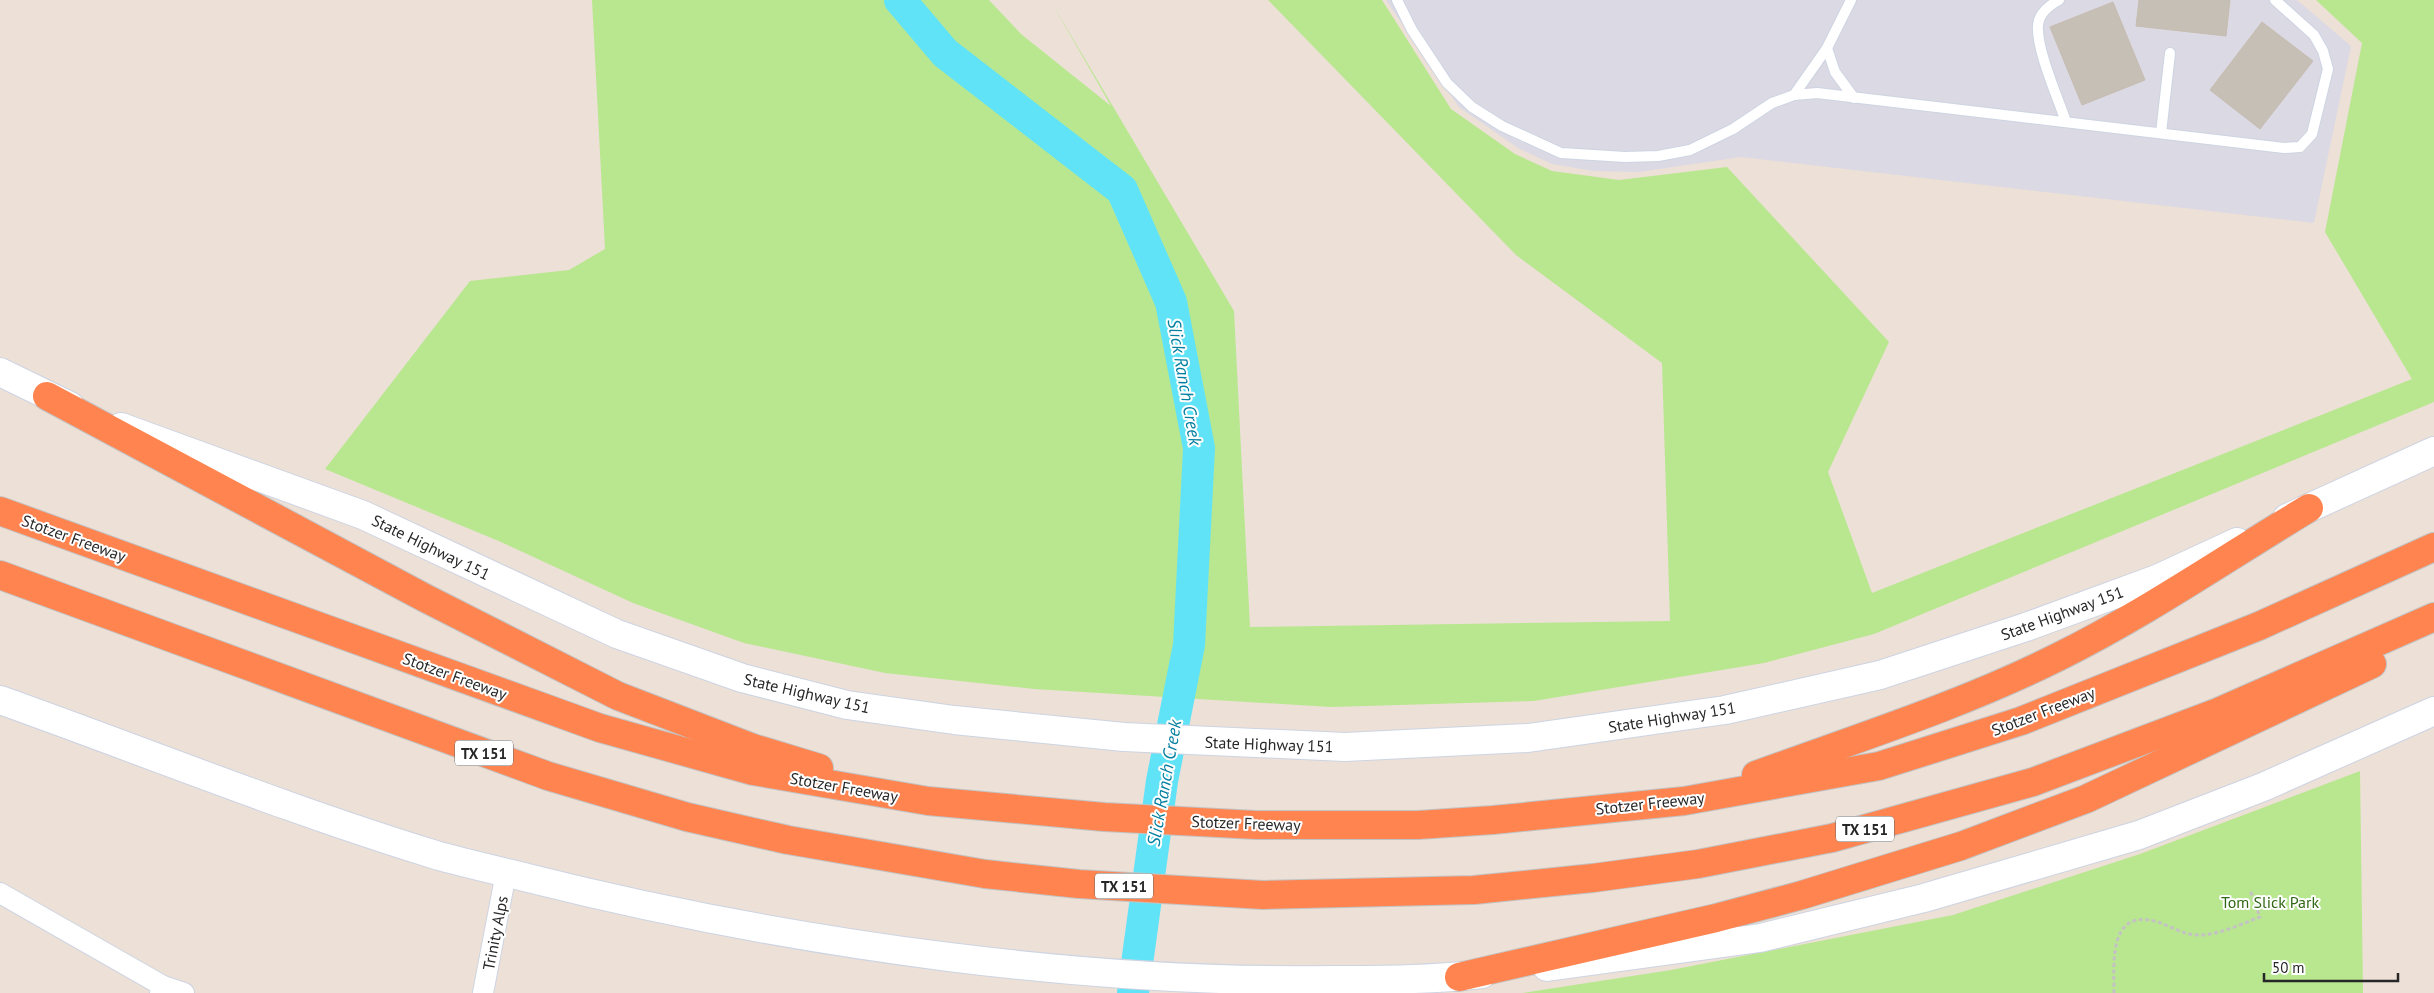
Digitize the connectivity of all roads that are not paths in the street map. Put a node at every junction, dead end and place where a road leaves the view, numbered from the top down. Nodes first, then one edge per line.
1 (1397, 0) edge
2 (1851, 0) edge
3 (2059, 0) edge
4 (2275, 0) edge
5 (1826, 48) junction
6 (2170, 53) dead end
7 (1794, 95) junction
8 (1854, 98) junction
9 (2066, 122) junction
10 (2161, 133) junction
11 (0, 372) edge
12 (47, 396) junction
13 (2434, 451) edge
14 (2309, 508) junction
15 (0, 510) edge
16 (2434, 547) edge
17 (0, 575) edge
18 (2434, 616) edge
19 (2434, 633) edge
20 (0, 700) edge
21 (2434, 711) edge
22 (1684, 801) junction
23 (928, 802) junction
24 (506, 872) junction
25 (0, 893) edge
26 (1459, 977) junction
27 (162, 990) edge
28 (184, 993) edge
29 (484, 993) edge

1 - 7 lane
2 - 5 lane
3 - 9 lane
4 - 10 lane
5 - 7 lane
5 - 8 lane
6 - 10 lane
7 - 8 lane
8 - 9 lane
9 - 10 lane
11 - 12 main road, State Highway 151
12 - 14 main road, State Highway 151
12 - 23 highway
13 - 14 main road, State Highway 151
14 - 22 highway
15 - 23 highway, Stotzer Freeway
16 - 22 highway, Stotzer Freeway
17 - 18 highway, TX 151
19 - 26 highway
20 - 24 main road
21 - 26 main road
22 - 23 highway, Stotzer Freeway
24 - 26 main road
24 - 29 street, Trinity Alps
25 - 27 street
27 - 28 street

